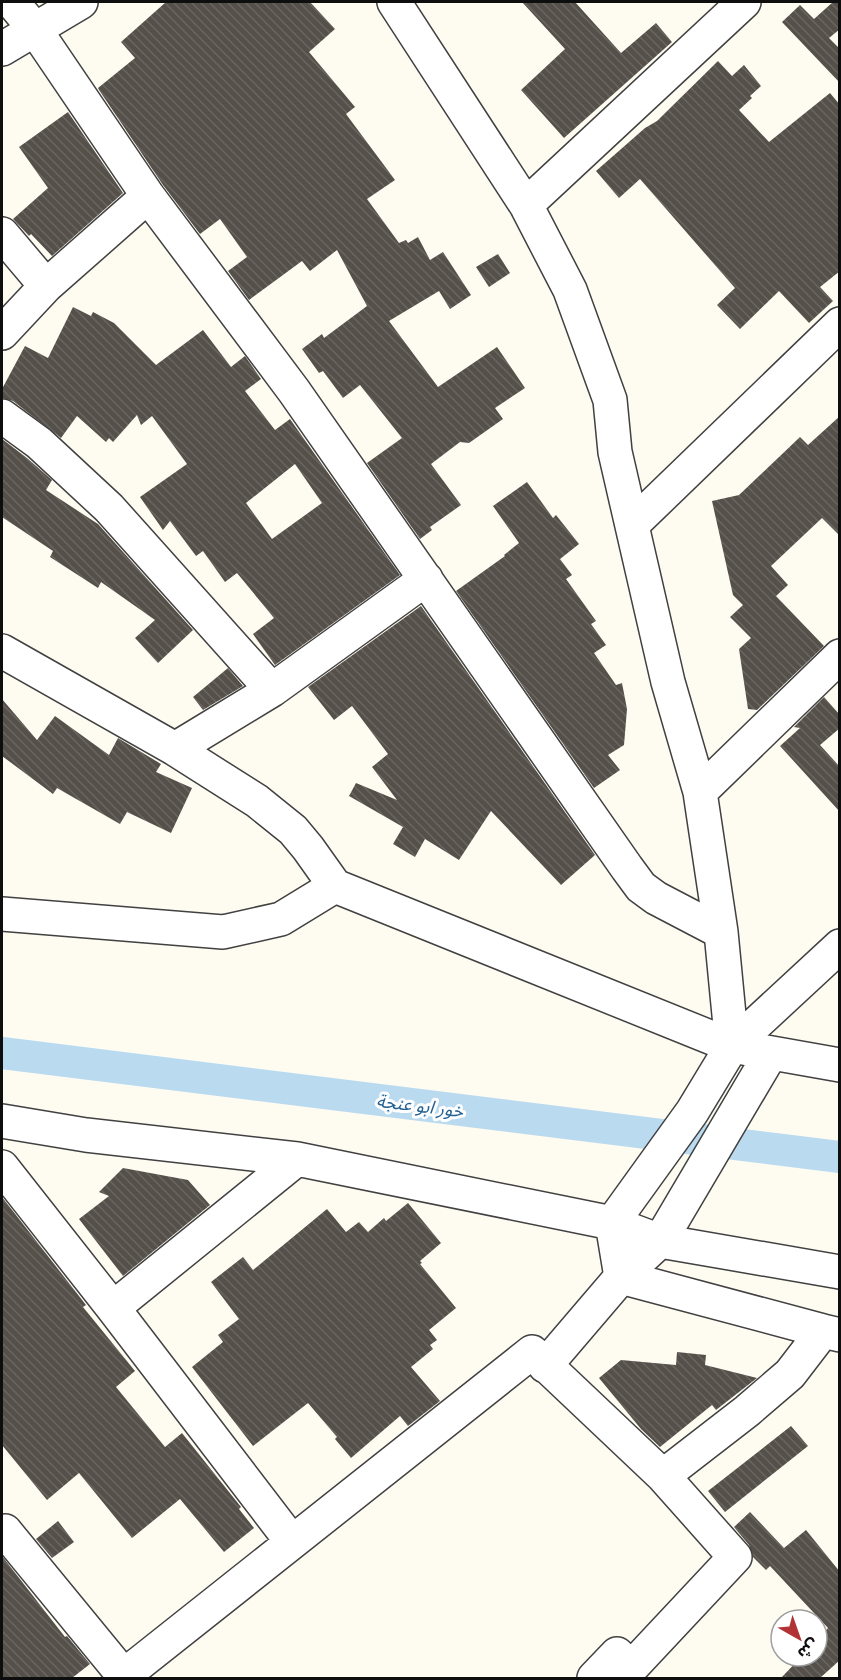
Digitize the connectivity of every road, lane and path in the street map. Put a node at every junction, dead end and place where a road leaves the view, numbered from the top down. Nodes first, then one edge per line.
1 (12, 2) edge
2 (81, 2) edge
3 (744, 2) edge
4 (408, 7) edge
5 (34, 28) junction
6 (2, 48) edge
7 (148, 196) junction
8 (526, 206) junction
9 (2, 234) edge
10 (46, 286) junction
11 (840, 324) edge
12 (2, 333) edge
13 (2, 416) edge
14 (633, 524) junction
15 (426, 579) junction
16 (2, 651) edge
17 (840, 656) edge
18 (272, 690) junction
19 (175, 749) junction
20 (700, 792) junction
21 (335, 886) junction
22 (2, 914) edge
23 (721, 932) junction
24 (840, 946) edge
25 (732, 1046) junction
26 (771, 1053) junction
27 (840, 1065) edge
28 (2, 1120) edge
29 (297, 1159) junction
30 (2, 1167) edge
31 (612, 1223) junction
32 (660, 1242) junction
33 (840, 1272) edge
34 (621, 1277) junction
35 (113, 1308) junction
36 (831, 1333) edge
37 (545, 1366) junction
38 (663, 1476) junction
39 (3, 1530) edge
40 (292, 1542) junction
41 (646, 1670) edge
42 (122, 1677) edge
43 (594, 1678) edge

1 - 5 street
2 - 5 street
3 - 8 street
4 - 8 street
5 - 6 street
5 - 7 street
7 - 10 street
7 - 15 street
8 - 14 street
9 - 10 street
10 - 12 street
11 - 14 street
13 - 18 street
14 - 20 street
15 - 18 street
15 - 23 street
16 - 19 street
17 - 20 street
18 - 19 street
19 - 21 street
20 - 23 street
21 - 22 street
21 - 25 street
23 - 25 street
24 - 25 street
25 - 26 street
25 - 31 street
26 - 27 street
26 - 32 street
28 - 29 street
29 - 31 street
29 - 35 street
30 - 35 street
31 - 32 street
31 - 34 street
32 - 33 street
32 - 34 street
34 - 36 street
34 - 37 street
35 - 40 street
36 - 38 street
37 - 38 street
37 - 40 street
38 - 41 street
39 - 42 street
40 - 42 street
41 - 43 street

